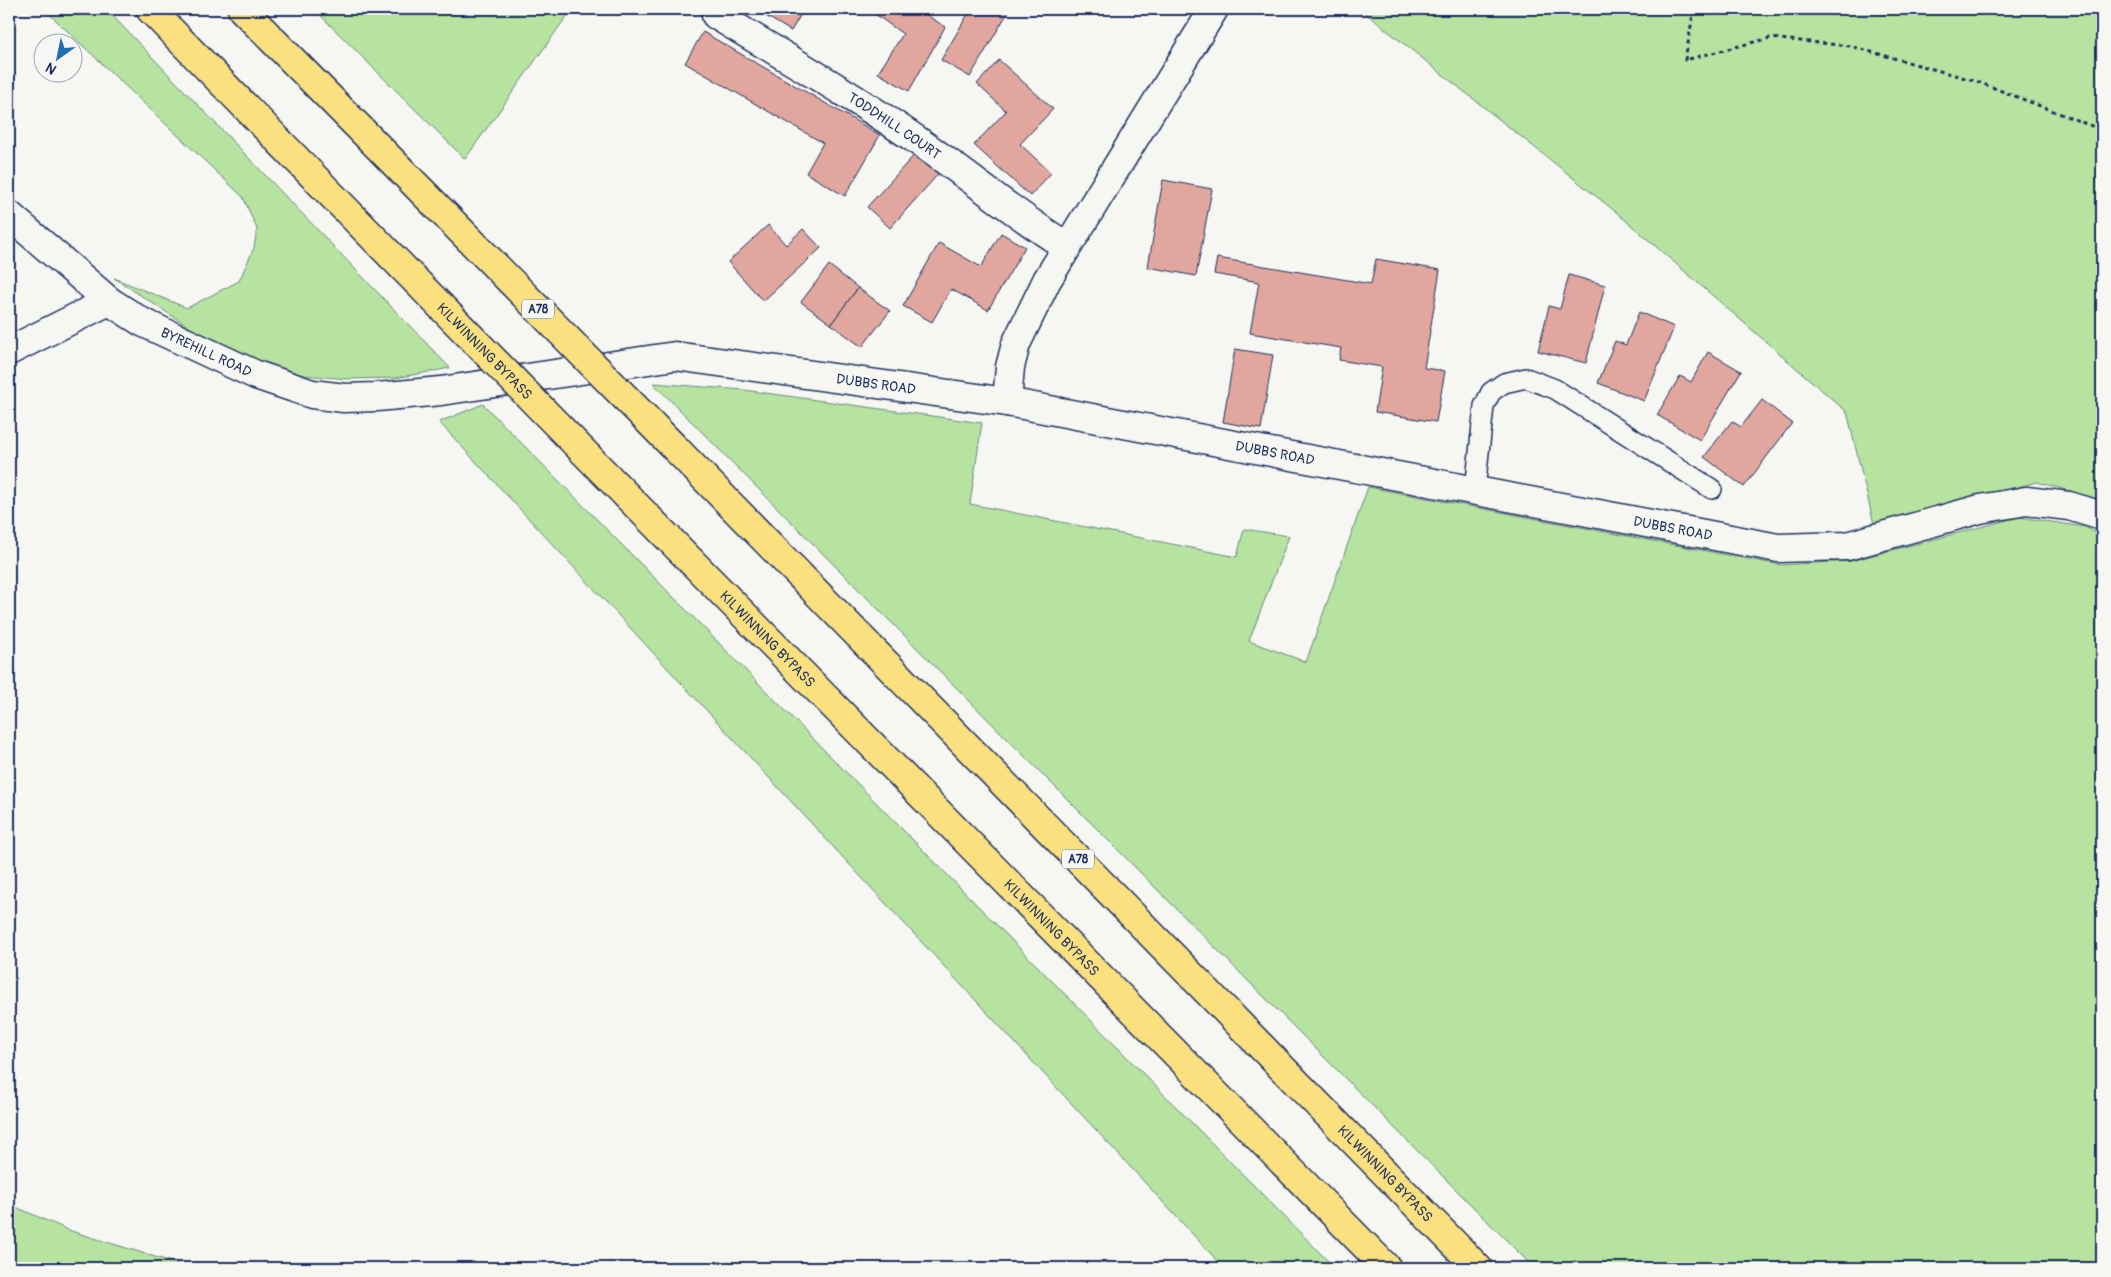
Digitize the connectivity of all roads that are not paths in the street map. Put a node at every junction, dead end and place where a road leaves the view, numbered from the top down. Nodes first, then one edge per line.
1 (150, 9) edge
2 (242, 9) edge
3 (1214, 9) edge
4 (716, 15) dead end
5 (9, 215) edge
6 (1066, 246) junction
7 (109, 301) junction
8 (9, 350) edge
9 (441, 391) joint
10 (1007, 402) junction
11 (1712, 489) dead end
12 (1475, 490) junction
13 (2102, 516) edge
14 (1387, 1268) edge
15 (1478, 1268) edge

1 - 14 highway, KILWINNING BYPASS, bridge
2 - 15 highway, KILWINNING BYPASS / A78, bridge
3 - 6 street
4 - 6 street, TODDHILL COURT
5 - 7 street, BYREHILL ROAD
6 - 10 street
7 - 8 street
7 - 9 street, BYREHILL ROAD
9 - 10 street, DUBBS ROAD
10 - 12 street, DUBBS ROAD
11 - 12 lane
12 - 13 street, DUBBS ROAD

